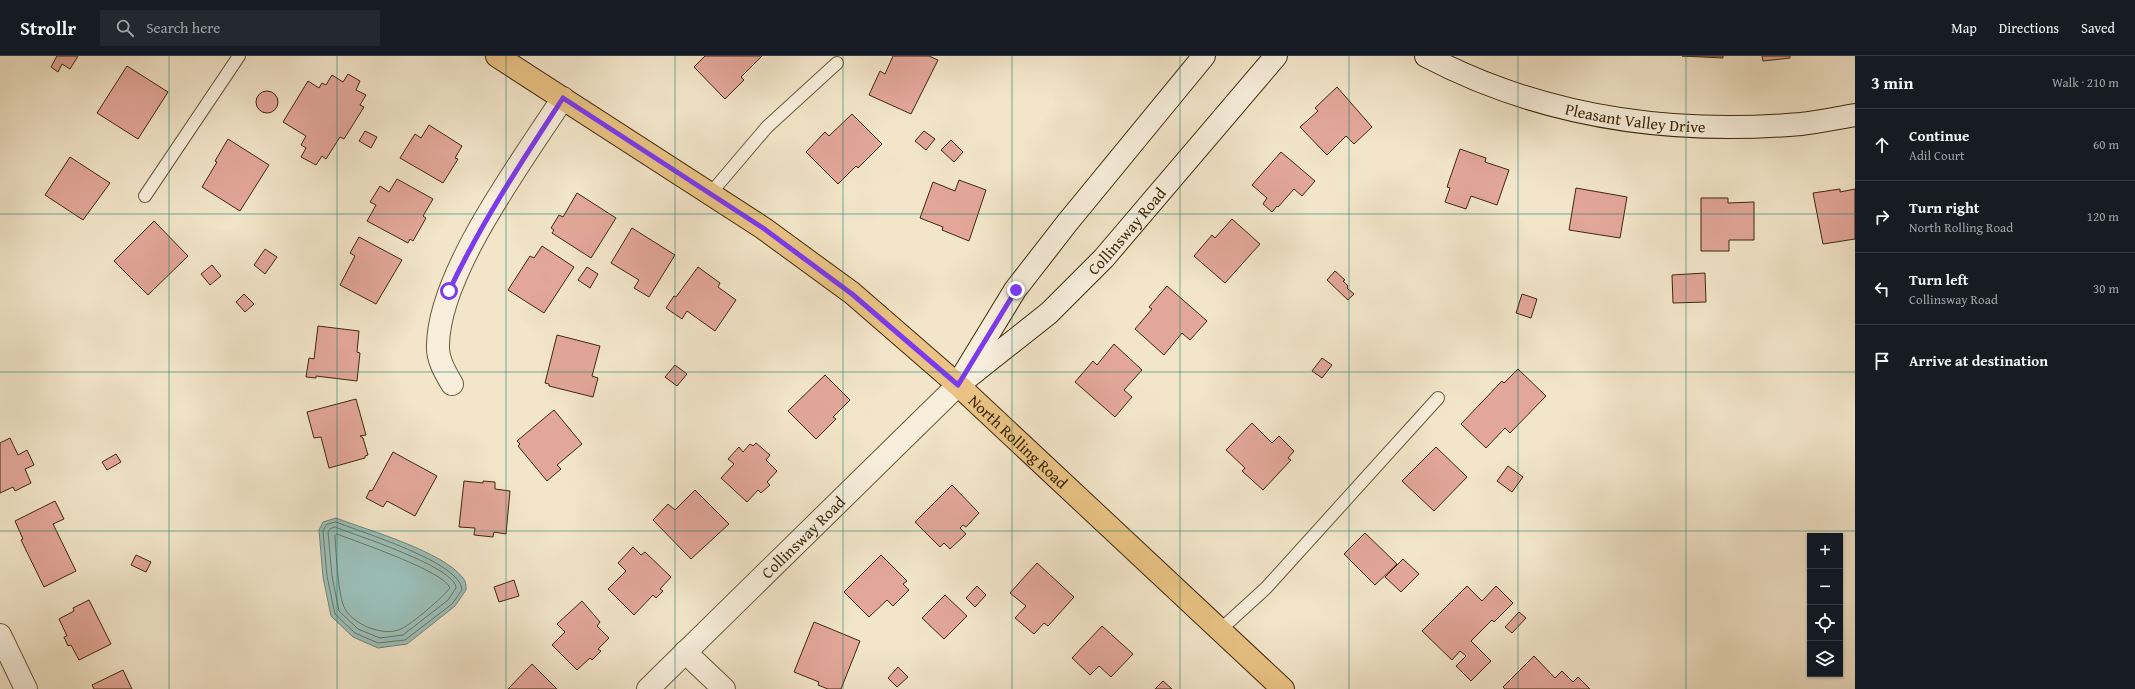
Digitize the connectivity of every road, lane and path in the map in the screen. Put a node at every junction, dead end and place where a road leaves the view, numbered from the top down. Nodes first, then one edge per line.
1 (239, 56) edge
2 (497, 56) edge
3 (1204, 56) edge
4 (1276, 56) edge
5 (1426, 56) edge
6 (837, 63) dead end
7 (563, 98) junction
8 (1855, 115) edge
9 (710, 194) junction
10 (145, 196) dead end
11 (452, 384) dead end
12 (958, 385) junction
13 (1438, 398) dead end
14 (1220, 630) junction
15 (0, 635) edge
16 (685, 652) junction
17 (26, 689) edge
18 (648, 689) edge
19 (724, 689) edge
20 (1283, 689) edge

1 - 10 lane
2 - 7 main road, North Rolling Road
3 - 12 street, Collinsway Road
4 - 12 street, Collinsway Road
5 - 8 street, Pleasant Valley Drive
6 - 9 lane
7 - 9 main road, North Rolling Road
7 - 11 street
9 - 12 main road, North Rolling Road
12 - 14 main road, North Rolling Road
12 - 16 street, Collinsway Road
13 - 14 lane
14 - 20 main road, North Rolling Road
15 - 17 street
16 - 18 street, Collinsway Road
16 - 19 street

